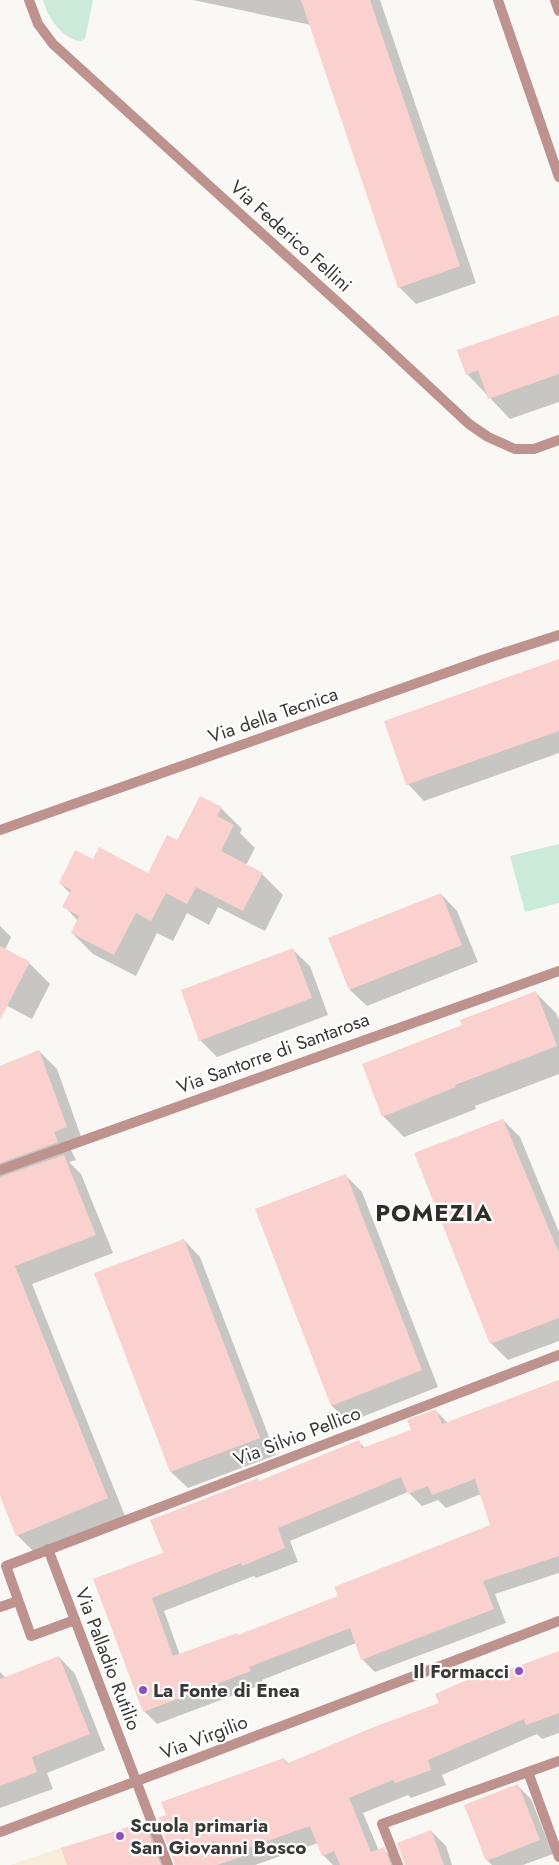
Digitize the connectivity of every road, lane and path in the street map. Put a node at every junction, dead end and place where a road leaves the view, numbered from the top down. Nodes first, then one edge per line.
1 (29, 0) edge
2 (498, 0) edge
3 (555, 0) edge
4 (559, 11) edge
5 (559, 177) edge
6 (559, 440) edge
7 (559, 635) edge
8 (0, 830) edge
9 (559, 971) edge
10 (0, 1170) edge
11 (559, 1355) edge
12 (48, 1549) junction
13 (18, 1601) junction
14 (0, 1608) edge
15 (75, 1620) junction
16 (559, 1621) edge
17 (559, 1761) edge
18 (528, 1772) junction
19 (136, 1782) junction
20 (0, 1832) edge
21 (559, 1857) edge
22 (168, 1865) edge
23 (398, 1865) edge

1 - 6 street, Via Federico Fellini
2 - 5 street
3 - 4 street
7 - 8 street, Via della Tecnica
9 - 10 street, Via Santorre di Santarosa
11 - 12 street, Via Silvio Pellico
12 - 13 street, Via Silvio Pellico
12 - 15 street, Via Palladio Rutilio
13 - 14 street
13 - 15 street
15 - 19 street, Via Palladio Rutilio
16 - 19 street, Via Virgilio
17 - 18 street
18 - 21 street
18 - 23 street
19 - 20 street, Via Virgilio
19 - 22 street, Via Palladio Rutilio

